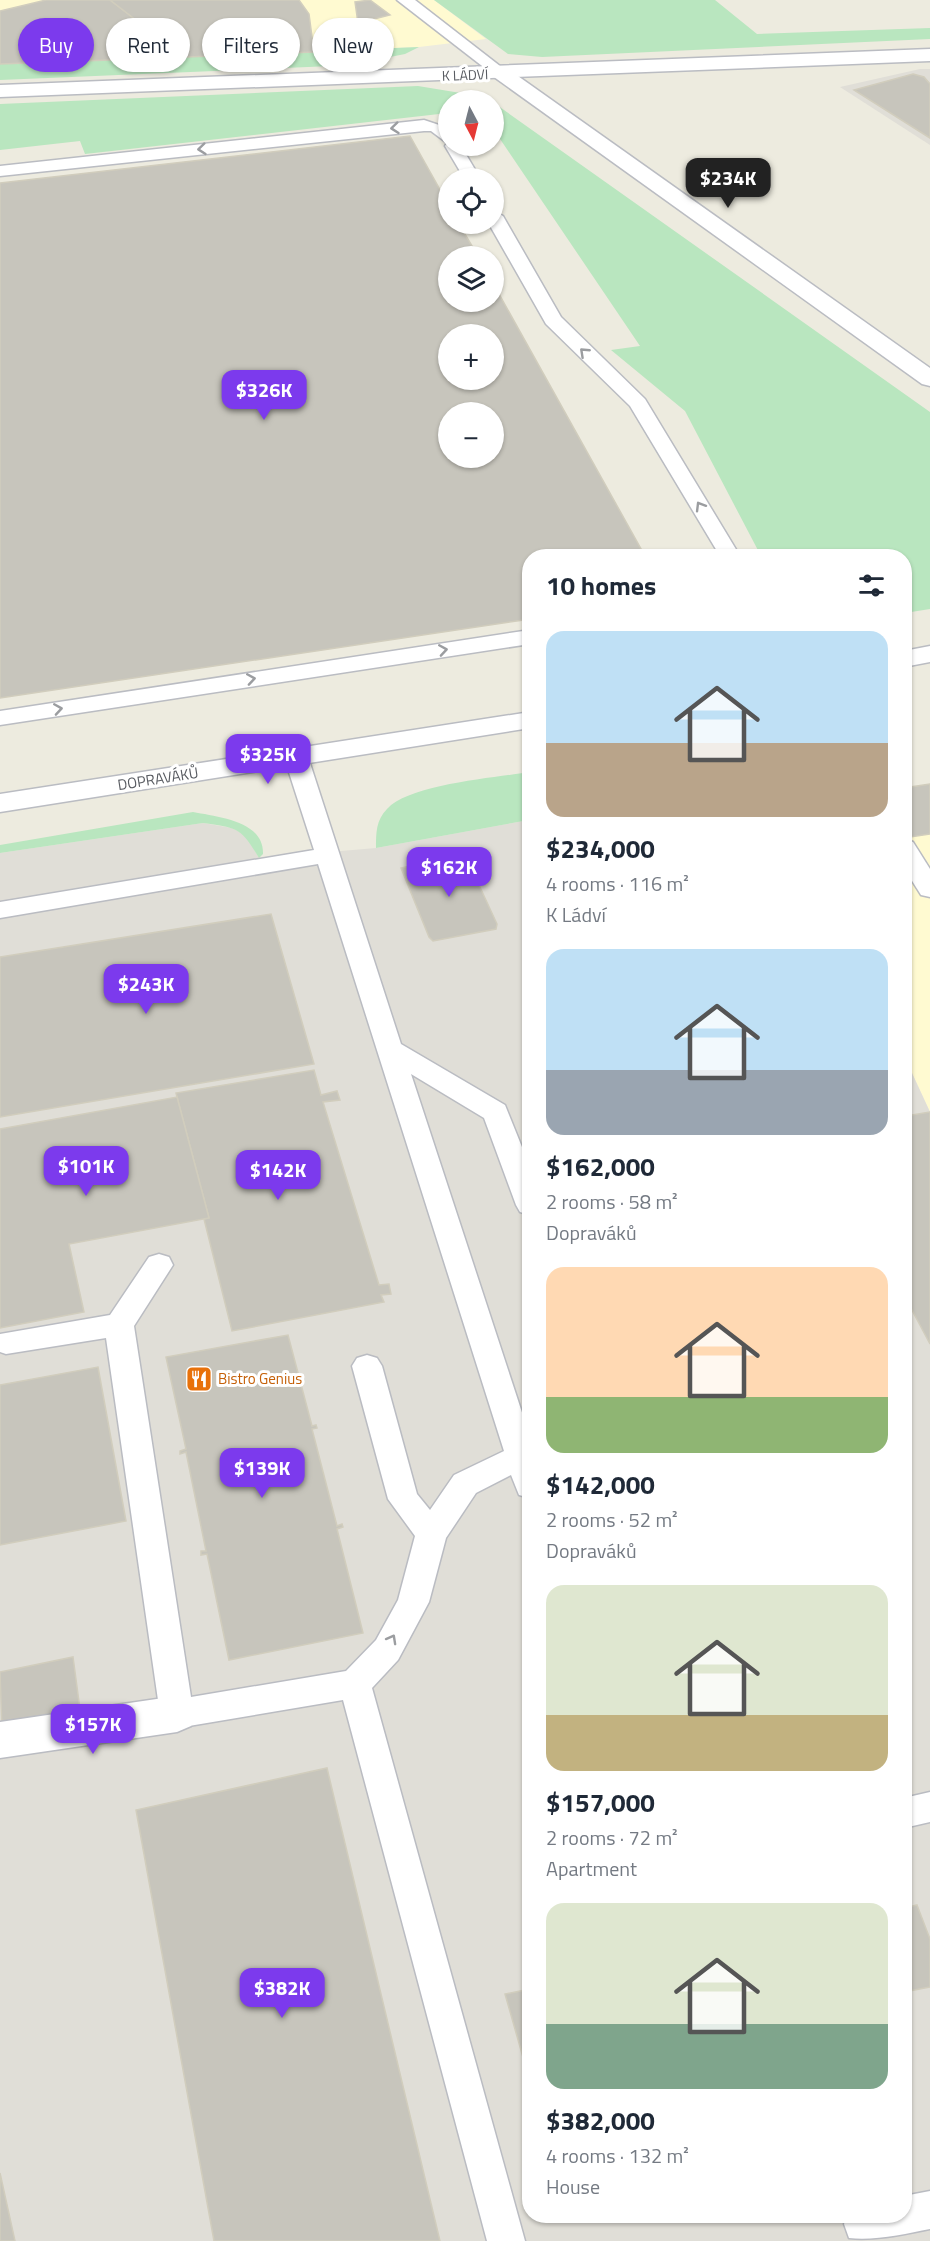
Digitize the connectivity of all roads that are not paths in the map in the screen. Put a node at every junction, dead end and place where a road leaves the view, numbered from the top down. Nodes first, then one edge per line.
1 (405, 0) edge
2 (930, 55) edge
3 (501, 74) junction
4 (0, 91) edge
5 (438, 128) edge
6 (0, 171) edge
7 (504, 234) edge
8 (930, 379) edge
9 (726, 549) edge
10 (522, 638) edge
11 (930, 654) edge
12 (912, 657) edge
13 (0, 718) edge
14 (522, 721) edge
15 (296, 757) junction
16 (0, 804) edge
17 (327, 855) junction
18 (912, 860) edge
19 (930, 889) edge
20 (0, 910) edge
21 (389, 1049) junction
22 (522, 1184) edge
23 (159, 1265) dead end
24 (119, 1325) junction
25 (6, 1343) dead end
26 (367, 1366) dead end
27 (520, 1457) junction
28 (522, 1463) edge
29 (430, 1534) junction
30 (355, 1684) junction
31 (177, 1714) junction
32 (0, 1740) edge
33 (930, 1807) edge
34 (912, 1811) edge
35 (930, 2210) edge
36 (912, 2213) edge
37 (506, 2241) edge

1 - 3 lane
2 - 3 street, K LÁDVÍ
3 - 4 street, K LÁDVÍ
3 - 8 street
5 -> 6 lane
9 -> 7 lane
13 -> 10 lane
11 - 12 street
14 - 15 street, DOPRAVÁKŮ
15 - 16 street, DOPRAVÁKŮ
15 - 17 lane
17 - 20 lane
17 - 21 lane
18 - 19 lane
21 - 22 lane
21 - 27 lane
23 - 24 lane
24 - 25 lane
24 - 31 lane
26 - 29 lane
27 - 28 lane
27 - 29 lane
30 -> 29 lane
30 - 31 lane
30 - 37 lane
31 - 32 street
33 - 34 lane
35 - 36 lane

